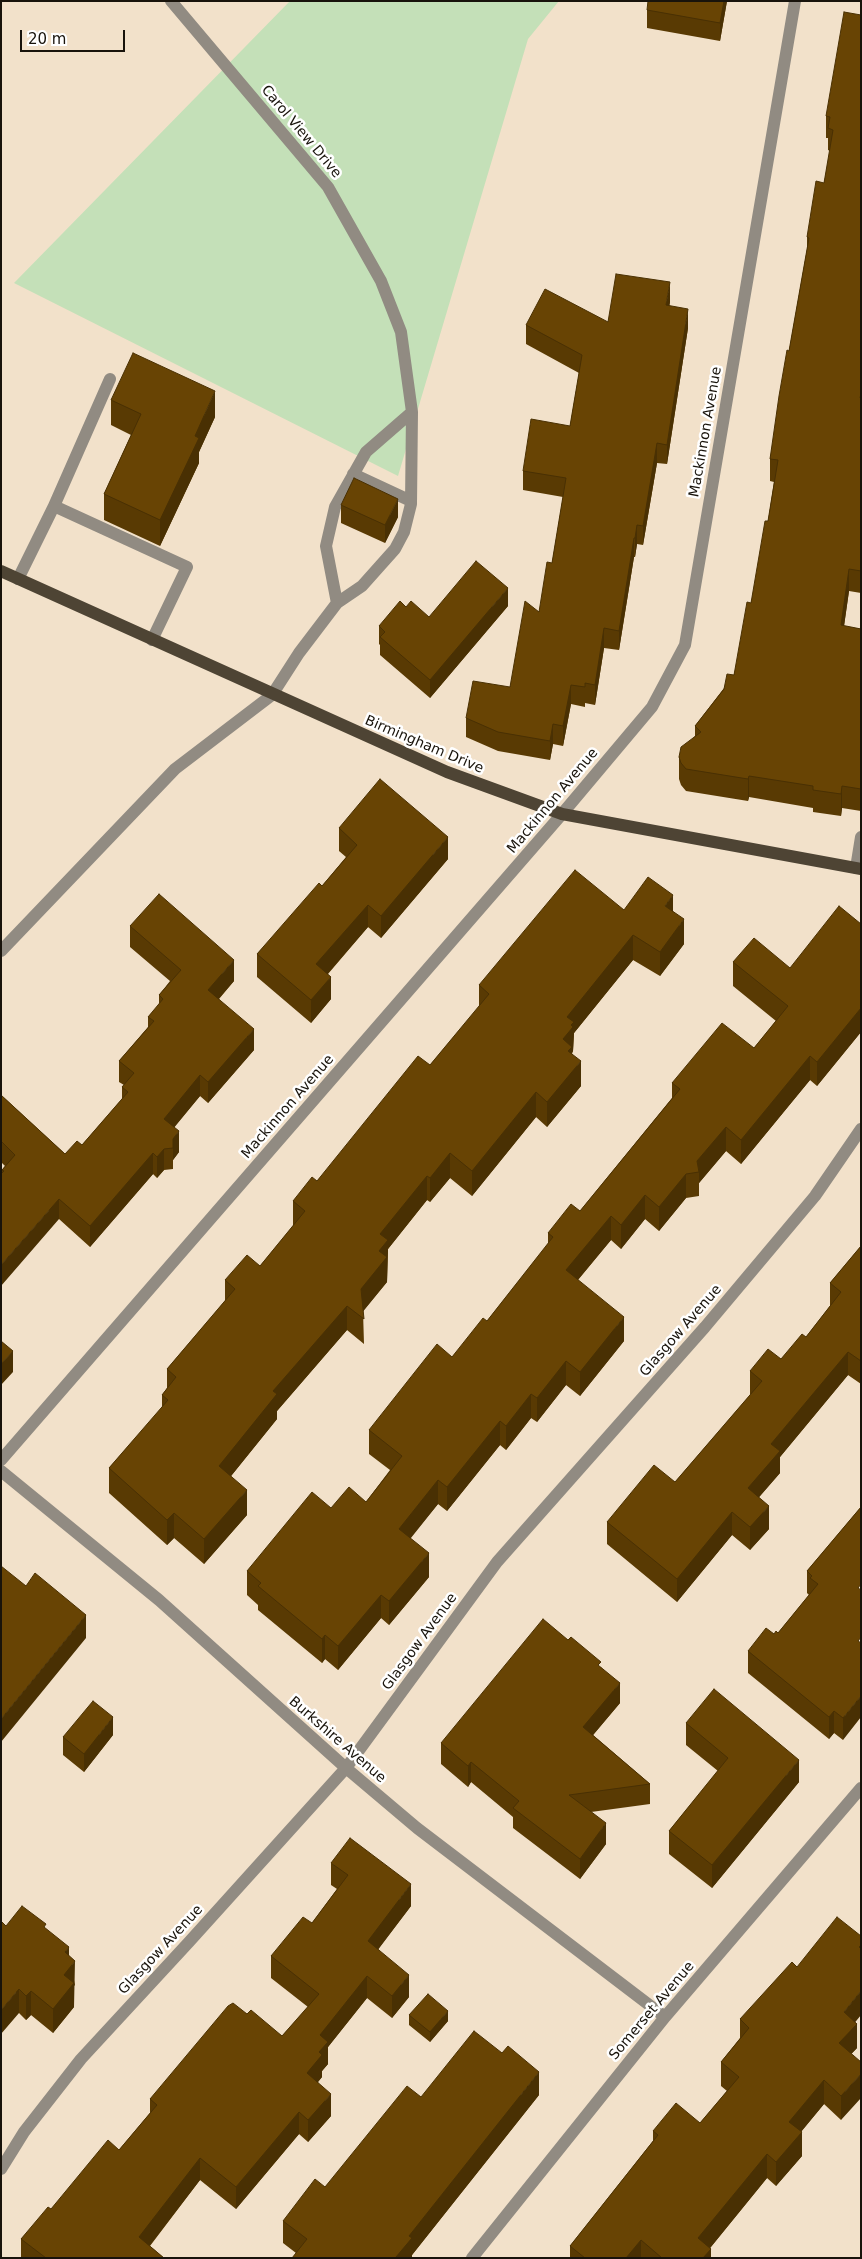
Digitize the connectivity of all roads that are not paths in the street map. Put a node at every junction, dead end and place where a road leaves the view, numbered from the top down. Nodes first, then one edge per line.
1 (171, 1) edge
2 (795, 1) edge
3 (110, 379) dead end
4 (412, 412) junction
5 (353, 474) junction
6 (411, 501) junction
7 (54, 506) junction
8 (1, 571) edge
9 (18, 579) junction
10 (337, 603) junction
11 (152, 640) junction
12 (272, 695) junction
13 (562, 814) junction
14 (861, 837) edge
15 (858, 869) edge
16 (3, 946) edge
17 (861, 1129) edge
18 (1, 1460) edge
19 (1, 1472) edge
20 (346, 1768) junction
21 (861, 1788) edge
22 (665, 2017) junction
23 (1, 2169) edge
24 (472, 2258) edge

1 - 4 street, Carol View Drive
2 - 13 street, Mackinnon Avenue
3 - 7 street
4 - 5 street
4 - 6 street, Carol View Drive
5 - 6 street
5 - 10 street
6 - 10 street, Carol View Drive
7 - 9 street
7 - 11 street
8 - 9 main road, Birmingham Drive
9 - 11 main road, Birmingham Drive
10 - 12 street, Carol View Drive
11 - 12 main road, Birmingham Drive
12 - 13 main road, Birmingham Drive
12 - 16 street, Carol View Drive
13 - 15 main road, Birmingham Drive
13 - 18 street, Mackinnon Avenue
14 - 15 street
17 - 20 street, Glasgow Avenue
19 - 20 street, Burkshire Avenue
20 - 22 street, Burkshire Avenue
20 - 23 street, Glasgow Avenue
21 - 22 street, Somerset Avenue
22 - 24 street, Somerset Avenue

